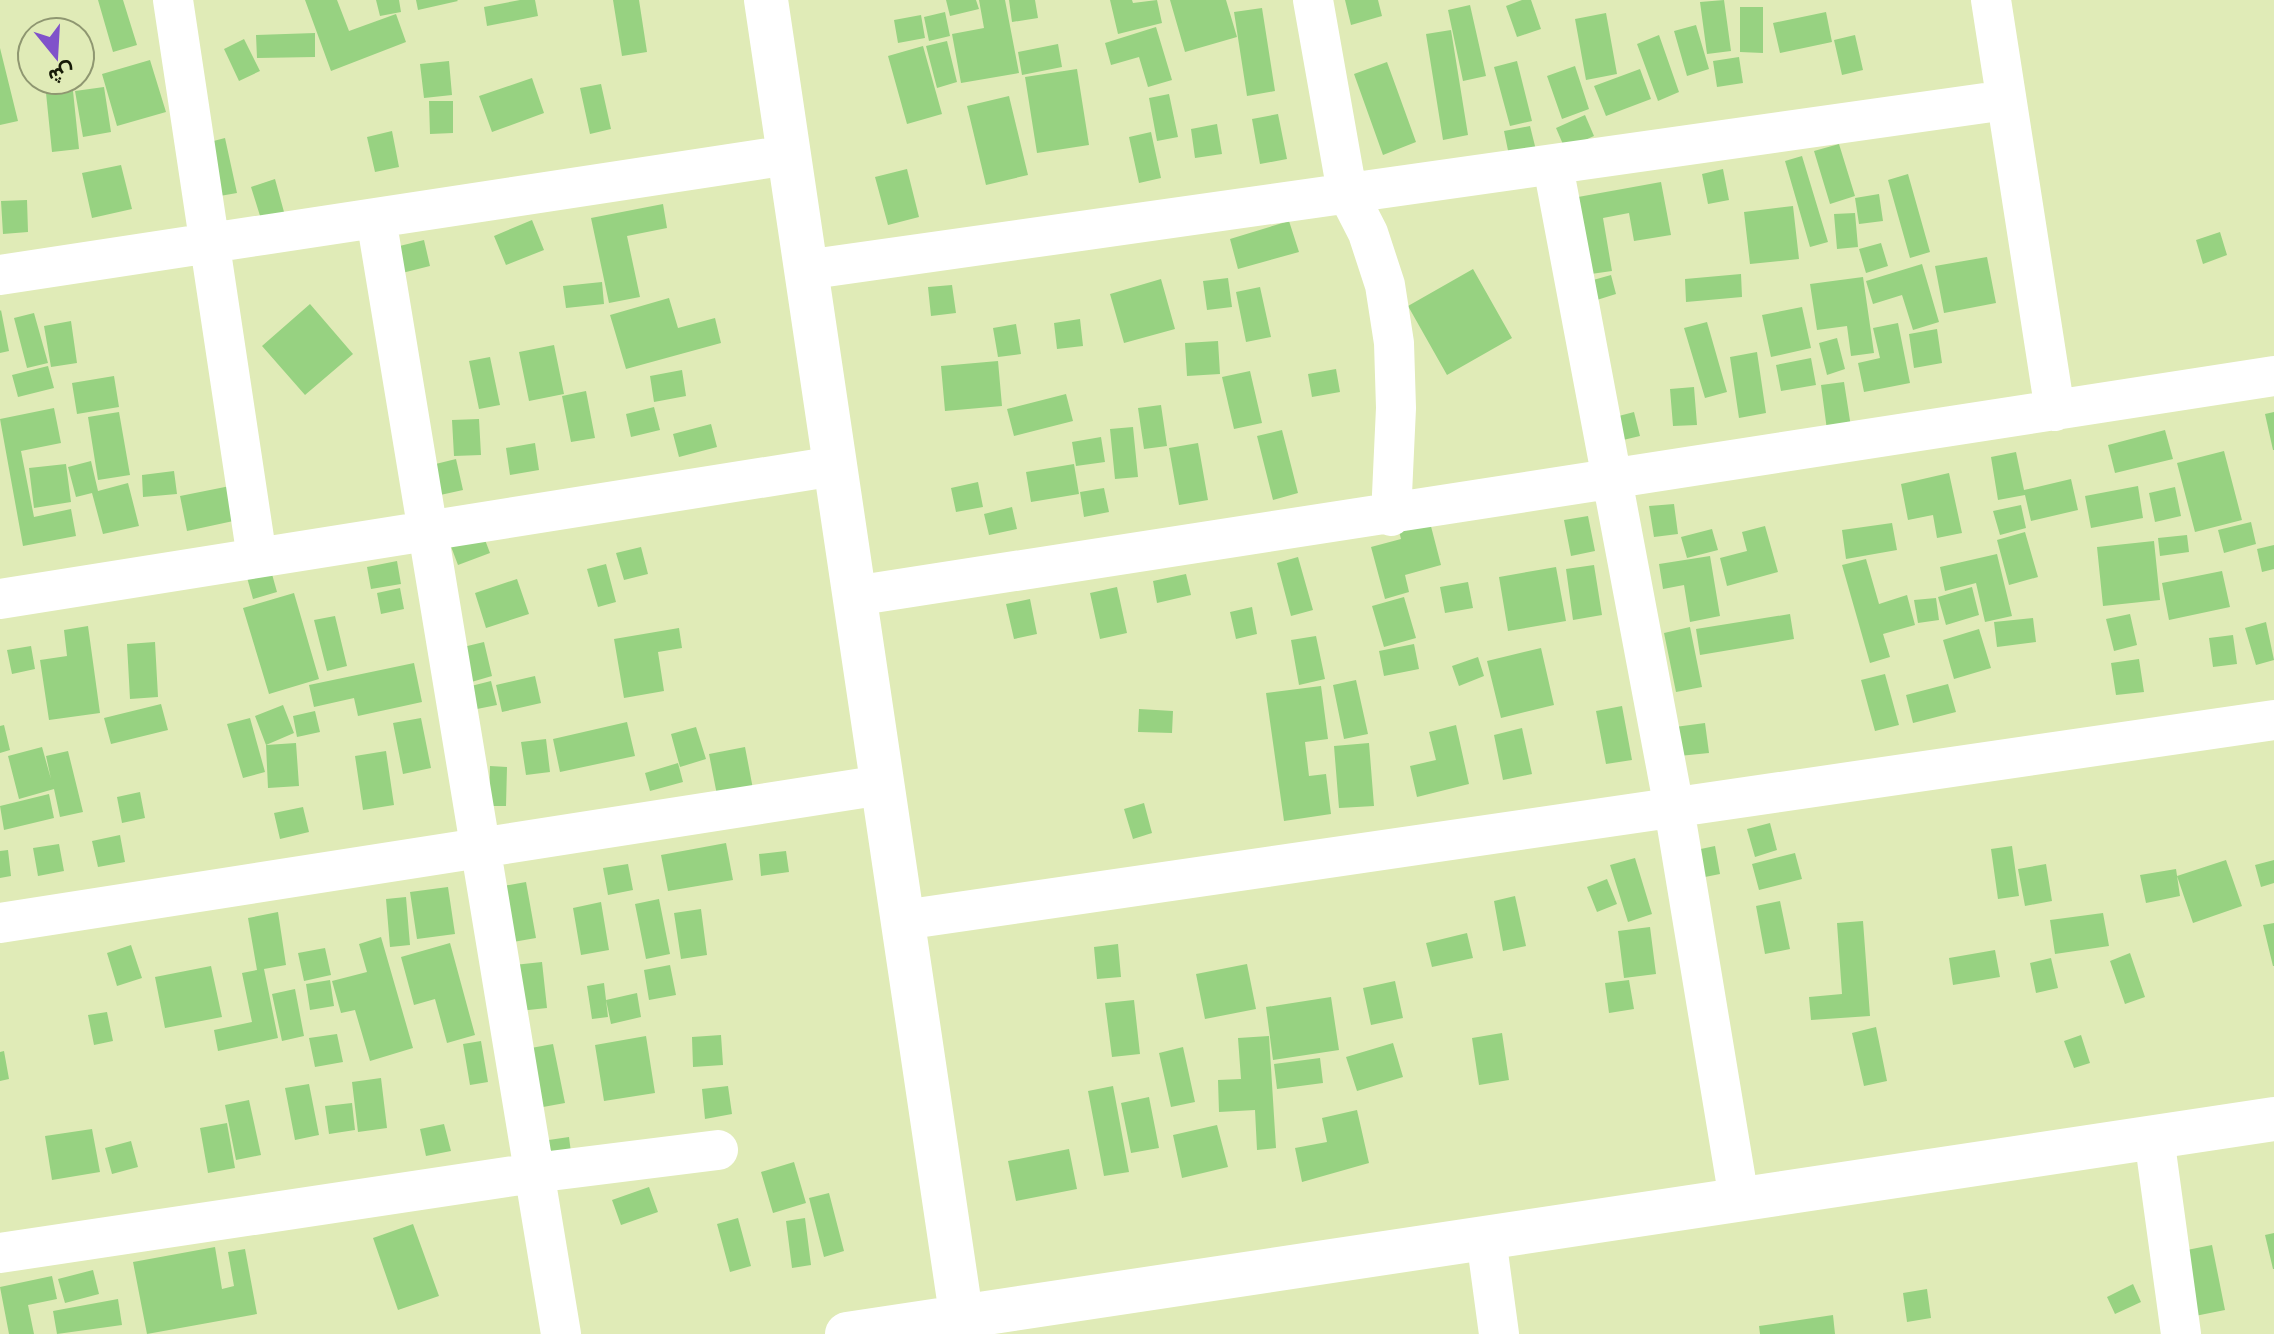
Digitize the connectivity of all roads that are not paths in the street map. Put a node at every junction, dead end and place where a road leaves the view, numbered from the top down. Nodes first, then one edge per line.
1 (173, 0) edge
2 (766, 0) edge
3 (1313, 0) edge
4 (1991, 0) edge
5 (2006, 100) junction
6 (789, 155) junction
7 (1553, 166) junction
8 (1347, 192) junction
9 (376, 218) junction
10 (209, 243) junction
11 (805, 270) junction
12 (0, 275) edge
13 (2274, 376) edge
14 (2055, 411) junction
15 (835, 466) junction
16 (1610, 482) junction
17 (1391, 516) junction
18 (428, 530) junction
19 (257, 558) junction
20 (854, 596) junction
21 (0, 599) edge
22 (2274, 720) edge
23 (882, 785) junction
24 (1674, 808) junction
25 (481, 849) junction
26 (903, 920) junction
27 (0, 923) edge
28 (2274, 1119) edge
29 (2154, 1137) junction
30 (718, 1150) dead end
31 (534, 1173) junction
32 (1739, 1199) junction
33 (1486, 1238) junction
34 (0, 1253) edge
35 (962, 1325) edge
36 (561, 1334) edge
37 (847, 1334) edge
38 (1499, 1334) edge
39 (2181, 1334) edge

1 - 10 street
2 - 6 street
3 - 8 street
4 - 5 street
5 - 7 street
5 - 14 street
6 - 9 street
6 - 11 street
7 - 8 street
7 - 16 street
8 - 11 street
8 - 17 street
9 - 10 street
9 - 18 street
10 - 12 street
10 - 19 street
11 - 15 street
13 - 14 street
14 - 16 street
15 - 18 street
15 - 20 street
16 - 17 street
16 - 24 street
17 - 20 street
18 - 19 street
18 - 25 street
19 - 21 street
20 - 23 street
22 - 24 street
23 - 25 street
23 - 26 street
24 - 26 street
24 - 32 street
25 - 27 street
25 - 31 street
26 - 35 street
28 - 29 street
29 - 32 street
29 - 39 street
30 - 31 street
31 - 34 street
31 - 36 street
32 - 33 street
33 - 35 street
33 - 38 street
35 - 37 street

